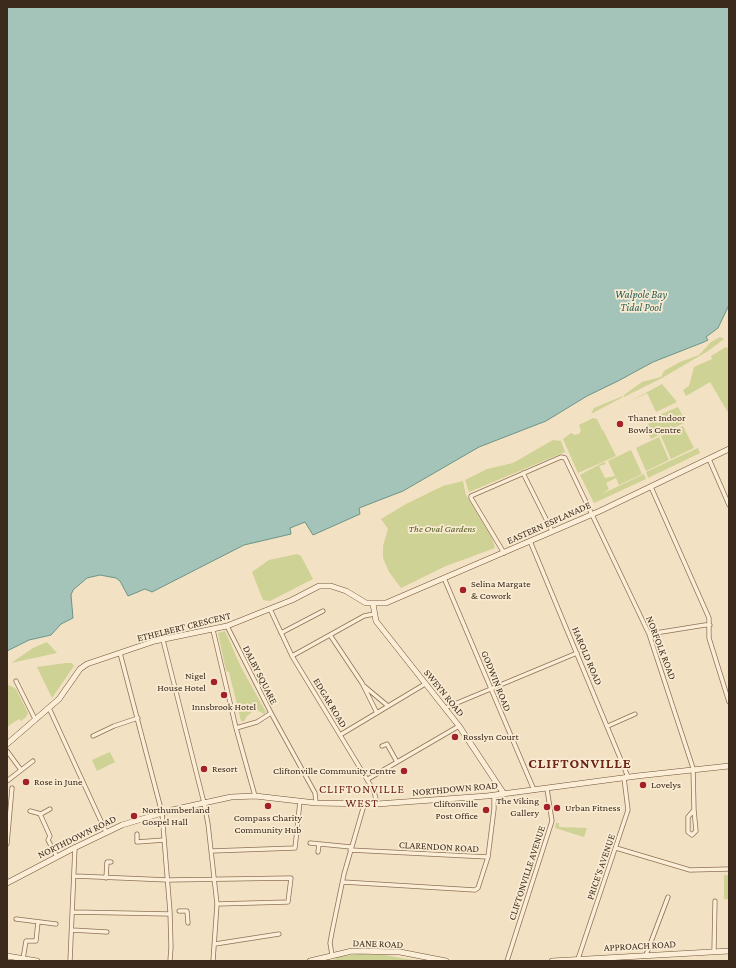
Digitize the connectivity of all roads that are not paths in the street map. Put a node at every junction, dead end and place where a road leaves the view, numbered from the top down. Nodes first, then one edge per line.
1 (729, 449) edge
2 (709, 459) junction
3 (523, 473) junction
4 (651, 487) junction
5 (729, 505) edge
6 (591, 514) junction
7 (552, 532) junction
8 (530, 541) junction
9 (504, 553) junction
10 (444, 578) junction
11 (373, 604) junction
12 (270, 609) junction
13 (323, 611) dead end
14 (374, 614) junction
15 (227, 626) junction
16 (710, 626) junction
17 (214, 630) junction
18 (281, 633) junction
19 (649, 634) junction
20 (330, 635) junction
21 (163, 640) junction
22 (120, 653) junction
23 (577, 653) junction
24 (292, 656) junction
25 (16, 681) dead end
26 (362, 684) junction
27 (425, 684) junction
28 (491, 689) junction
29 (729, 702) edge
30 (388, 706) junction
31 (50, 708) junction
32 (445, 708) junction
33 (271, 713) junction
34 (377, 713) junction
35 (635, 714) dead end
36 (138, 718) junction
37 (35, 719) junction
38 (459, 726) junction
39 (608, 726) junction
40 (236, 728) junction
41 (340, 735) junction
42 (93, 736) dead end
43 (7, 744) edge
44 (382, 746) dead end
45 (7, 751) edge
46 (33, 761) dead end
47 (397, 762) junction
48 (729, 766) edge
49 (21, 770) junction
50 (693, 771) junction
51 (626, 778) junction
52 (368, 779) junction
53 (7, 781) edge
54 (12, 788) dead end
55 (547, 789) junction
56 (534, 791) junction
57 (504, 794) junction
58 (494, 795) junction
59 (255, 796) junction
60 (300, 801) junction
61 (204, 803) junction
62 (316, 803) junction
63 (377, 804) junction
64 (364, 805) junction
65 (50, 810) dead end
66 (694, 810) junction
67 (30, 811) dead end
68 (162, 813) junction
69 (40, 814) junction
70 (106, 832) junction
71 (137, 834) dead end
72 (164, 840) junction
73 (310, 843) dead end
74 (7, 844) edge
75 (319, 844) junction
76 (75, 847) junction
77 (351, 848) junction
78 (616, 848) junction
79 (211, 851) junction
80 (318, 852) dead end
81 (57, 857) junction
82 (488, 857) junction
83 (111, 862) dead end
84 (729, 868) edge
85 (75, 876) junction
86 (106, 878) junction
87 (168, 880) junction
88 (215, 880) junction
89 (7, 882) edge
90 (343, 882) junction
91 (668, 897) dead end
92 (715, 901) dead end
93 (217, 904) junction
94 (179, 911) dead end
95 (73, 912) junction
96 (172, 912) junction
97 (16, 919) dead end
98 (38, 922) junction
99 (188, 923) dead end
100 (56, 924) dead end
101 (72, 930) junction
102 (107, 932) dead end
103 (279, 934) dead end
104 (215, 944) junction
105 (714, 951) junction
106 (729, 951) edge
107 (332, 955) junction
108 (646, 955) junction
109 (7, 956) edge
110 (624, 958) edge
111 (23, 959) junction
112 (322, 959) edge
113 (578, 959) junction
114 (37, 961) edge
115 (70, 961) edge
116 (170, 961) edge
117 (213, 961) edge
118 (311, 961) edge
119 (446, 961) edge
120 (507, 961) edge
121 (552, 961) edge

1 - 2 main road, EASTERN ESPLANADE
2 - 4 main road, EASTERN ESPLANADE
2 - 5 street
3 - 6 street, NORFOLK ROAD
3 - 7 street
3 - 9 street
4 - 6 main road, EASTERN ESPLANADE
4 - 16 street
6 - 7 main road, EASTERN ESPLANADE
6 - 19 street, NORFOLK ROAD
7 - 8 main road, EASTERN ESPLANADE
8 - 9 main road, EASTERN ESPLANADE
8 - 23 street, HAROLD ROAD
9 - 10 main road, EASTERN ESPLANADE
10 - 11 main road, EASTERN ESPLANADE
10 - 28 street, GODWIN ROAD
11 - 12 main road, ETHELBERT CRESCENT
11 - 14 main road, SWEYN ROAD
12 - 15 main road, ETHELBERT CRESCENT
12 - 18 street, EDGAR ROAD
13 - 18 street
14 - 20 street
14 - 27 main road, SWEYN ROAD
15 - 17 main road, ETHELBERT CRESCENT
15 - 33 street, DALBY SQUARE
16 - 19 street
16 - 29 street
17 - 21 main road, ETHELBERT CRESCENT
17 - 40 street
18 - 24 street, EDGAR ROAD
19 - 50 street, NORFOLK ROAD
20 - 24 street
20 - 26 street
21 - 22 main road, ETHELBERT CRESCENT
21 - 61 street
22 - 31 main road, ETHELBERT CRESCENT
22 - 36 street
23 - 28 street
23 - 39 street, HAROLD ROAD
24 - 41 street, EDGAR ROAD
25 - 37 street
26 - 30 street
26 - 34 street
27 - 30 street
27 - 32 main road, SWEYN ROAD
28 - 32 street
28 - 56 street, GODWIN ROAD
30 - 34 street
31 - 37 main road, ETHELBERT CRESCENT
31 - 70 street
32 - 38 main road, SWEYN ROAD
33 - 40 street, DALBY SQUARE
33 - 62 street
34 - 41 street
35 - 39 street
36 - 42 street
36 - 68 street
37 - 43 main road, ETHELBERT CRESCENT
38 - 47 street
38 - 57 main road, SWEYN ROAD
39 - 51 street, HAROLD ROAD
40 - 59 street
41 - 52 street, EDGAR ROAD
44 - 47 street
45 - 49 street
46 - 49 street
47 - 52 street
48 - 50 main road, NORTHDOWN ROAD
49 - 53 street
50 - 51 main road, NORTHDOWN ROAD
50 - 66 street, NORFOLK ROAD
51 - 55 main road, NORTHDOWN ROAD
51 - 78 street, PRICE'S AVENUE
52 - 63 street, EDGAR ROAD
54 - 74 street
55 - 56 main road, NORTHDOWN ROAD
55 - 120 street, CLIFTONVILLE AVENUE
56 - 57 main road, NORTHDOWN ROAD
57 - 58 main road, NORTHDOWN ROAD
58 - 63 main road, NORTHDOWN ROAD
58 - 82 street, CLARENDON ROAD
59 - 60 main road, NORTHDOWN ROAD
59 - 61 main road, NORTHDOWN ROAD
60 - 62 main road, NORTHDOWN ROAD
60 - 79 street
61 - 68 main road, NORTHDOWN ROAD
61 - 79 street
62 - 64 main road, NORTHDOWN ROAD
63 - 64 main road, NORTHDOWN ROAD
64 - 77 street
65 - 69 street
66 - 66 street, NORFOLK ROAD
67 - 69 street
68 - 70 main road, NORTHDOWN ROAD
68 - 72 street
69 - 81 street
70 - 76 main road, NORTHDOWN ROAD
71 - 72 street
72 - 87 street
73 - 75 street, CLARENDON ROAD
75 - 77 street, CLARENDON ROAD
75 - 80 street
76 - 81 main road, NORTHDOWN ROAD
76 - 85 street
77 - 82 street, CLARENDON ROAD
77 - 90 street
78 - 84 street
78 - 113 street, PRICE'S AVENUE
79 - 88 street
81 - 89 main road, NORTHDOWN ROAD
82 - 90 street
83 - 86 street
85 - 86 street
85 - 95 street
86 - 87 street
87 - 88 street
87 - 96 street
88 - 93 street
88 - 93 street
90 - 107 street
91 - 108 street
92 - 105 street
93 - 104 street
94 - 99 street
95 - 96 street
95 - 101 street
96 - 116 street
97 - 98 street
98 - 100 street
98 - 111 street
101 - 102 street
101 - 115 street
103 - 104 street
104 - 117 street
105 - 106 main road, APPROACH ROAD
105 - 108 main road, APPROACH ROAD
107 - 112 main road, DANE ROAD
107 - 119 main road, DANE ROAD
108 - 110 main road, APPROACH ROAD
109 - 111 main road
110 - 113 main road, APPROACH ROAD
111 - 114 main road
112 - 118 main road, DANE ROAD
113 - 121 main road, APPROACH ROAD

